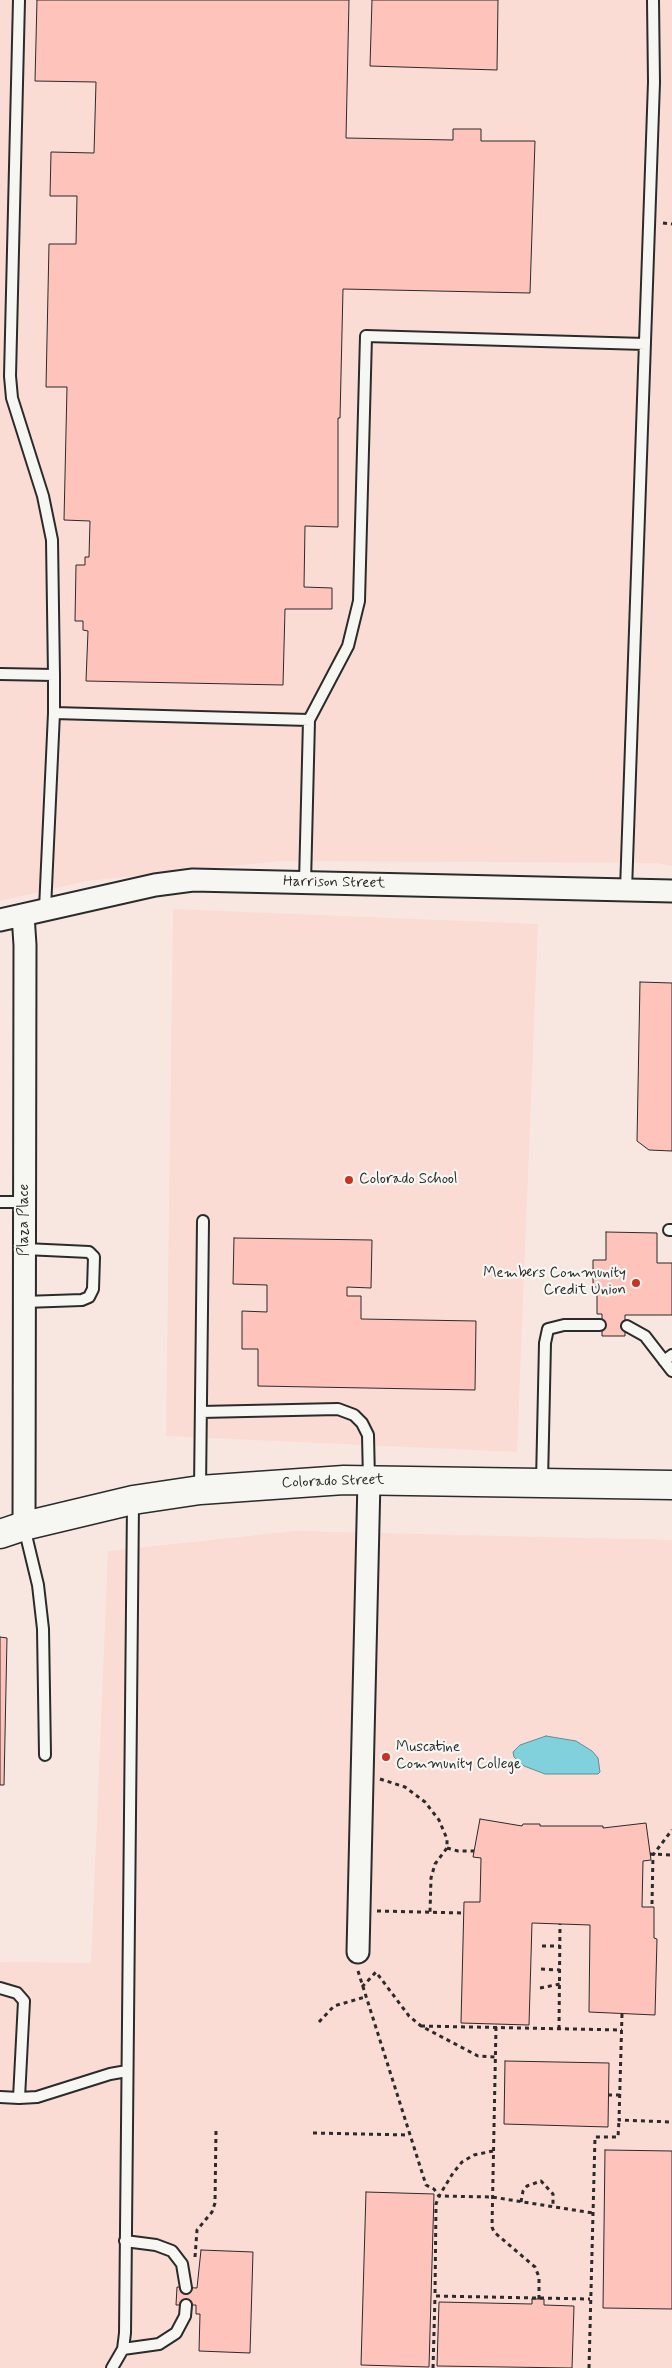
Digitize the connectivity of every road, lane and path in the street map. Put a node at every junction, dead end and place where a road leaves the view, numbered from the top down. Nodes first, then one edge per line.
1 (19, 0) edge
2 (653, 0) edge
3 (645, 344) junction
4 (0, 674) edge
5 (54, 675) junction
6 (54, 712) junction
7 (309, 720) junction
8 (305, 883) junction
9 (626, 890) junction
10 (672, 891) edge
11 (45, 909) junction
12 (23, 915) junction
13 (0, 920) edge
14 (0, 1202) edge
15 (25, 1202) junction
16 (203, 1221) dead end
17 (24, 1250) junction
18 (24, 1302) junction
19 (600, 1325) dead end
20 (627, 1326) dead end
21 (668, 1358) edge
22 (672, 1372) edge
23 (201, 1412) junction
24 (369, 1480) junction
25 (542, 1483) junction
26 (672, 1485) edge
27 (200, 1490) junction
28 (133, 1500) junction
29 (12, 1530) edge
30 (45, 1755) dead end
31 (362, 1778) junction
32 (672, 1830) edge
33 (448, 1848) junction
34 (474, 1851) dead end
35 (651, 1854) junction
36 (672, 1855) edge
37 (652, 1904) dead end
38 (359, 1911) junction
39 (430, 1912) junction
40 (464, 1913) dead end
41 (560, 1924) dead end
42 (542, 1946) dead end
43 (560, 1946) junction
44 (358, 1952) joint
45 (541, 1969) dead end
46 (560, 1970) junction
47 (560, 1984) junction
48 (362, 1987) junction
49 (0, 1988) edge
50 (540, 1988) dead end
51 (365, 1997) junction
52 (622, 2014) dead end
53 (319, 2022) dead end
54 (421, 2026) junction
55 (496, 2027) junction
56 (559, 2029) junction
57 (622, 2030) junction
58 (495, 2057) junction
59 (127, 2071) junction
60 (608, 2095) dead end
61 (620, 2095) junction
62 (0, 2098) edge
63 (19, 2098) junction
64 (619, 2120) junction
65 (672, 2122) edge
66 (216, 2130) dead end
67 (313, 2133) dead end
68 (409, 2135) junction
69 (493, 2151) junction
70 (439, 2196) junction
71 (492, 2197) junction
72 (521, 2202) junction
73 (553, 2207) junction
74 (593, 2213) junction
75 (125, 2242) junction
76 (185, 2273) junction
77 (186, 2288) dead end
78 (435, 2296) junction
79 (539, 2298) junction
80 (590, 2299) junction
81 (186, 2305) dead end
82 (123, 2350) junction
83 (112, 2368) edge
84 (433, 2368) edge
85 (588, 2368) edge

1 - 5 lane
2 - 3 lane
3 - 7 lane
3 - 9 lane
4 - 5 lane
5 - 6 lane
6 - 7 lane
6 - 11 lane
7 - 8 lane
8 - 9 street, Harrison Street
8 - 11 street, Harrison Street
9 - 10 street, Harrison Street
11 - 12 street, Harrison Street
12 - 13 street, Harrison Street
12 - 15 street, Plaza Place
14 - 15 lane
15 - 17 street, Plaza Place
16 - 23 lane
17 - 18 street, Plaza Place
17 - 18 lane
18 - 29 street, Plaza Place
19 - 25 lane
20 - 21 lane
21 - 22 lane
23 - 24 lane
23 - 27 lane
24 - 25 street, Colorado Street
24 - 27 street, Colorado Street
24 - 31 street
25 - 26 street, Colorado Street
27 - 28 street, Colorado Street
28 - 29 street, Colorado Street
28 - 59 lane
29 - 30 lane
31 - 33 path
31 - 38 street
32 - 35 path
33 - 34 path
33 - 39 path
35 - 36 path
35 - 37 path
38 - 39 path
38 - 44 street
39 - 40 path
41 - 43 path
42 - 43 path
43 - 46 path
44 - 48 path
45 - 46 path
46 - 47 path
47 - 50 path
47 - 56 path
48 - 51 path
48 - 54 path
49 - 63 lane
51 - 53 path
51 - 68 path
52 - 57 path
54 - 55 path
54 - 58 path
55 - 56 path
55 - 58 path
56 - 57 path
57 - 61 path
58 - 69 path
59 - 63 lane
59 - 75 lane
60 - 61 path
61 - 64 path
62 - 63 lane
64 - 65 path
64 - 74 path
66 - 76 path
67 - 68 path
68 - 70 path
69 - 70 path
69 - 71 path
70 - 71 path
70 - 78 path
71 - 72 path
71 - 79 path
72 - 73 path
72 - 73 path
73 - 74 path
74 - 80 path
75 - 76 lane
75 - 82 lane
76 - 77 lane
78 - 79 path
78 - 84 path
79 - 80 path
80 - 85 path
81 - 82 lane
82 - 83 lane

